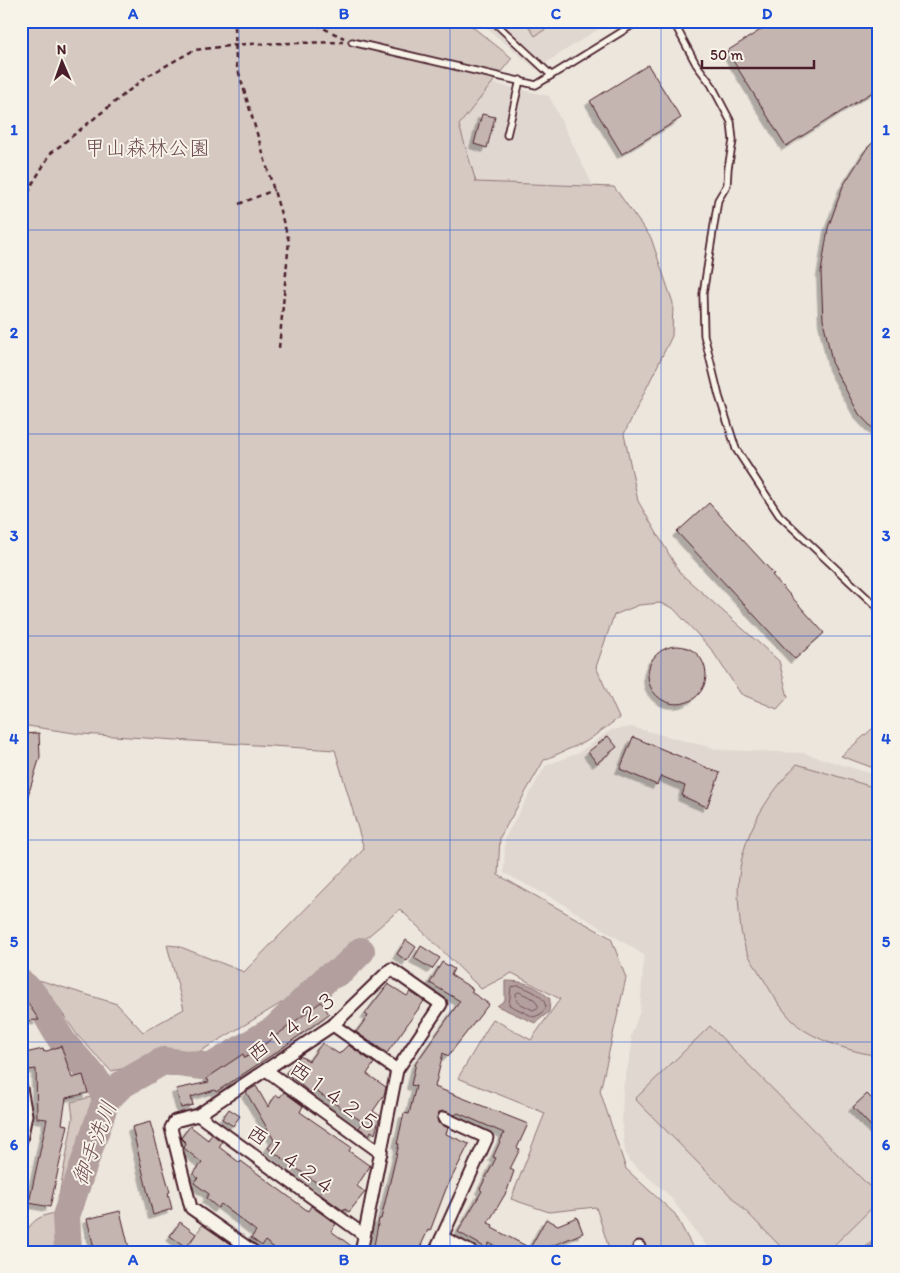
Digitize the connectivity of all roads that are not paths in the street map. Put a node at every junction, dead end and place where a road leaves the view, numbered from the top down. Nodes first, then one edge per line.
1 (493, 21) edge
2 (639, 21) edge
3 (673, 21) edge
4 (352, 42) road end
5 (551, 75) junction
6 (520, 80) junction
7 (507, 135) dead end
8 (879, 609) edge
9 (333, 1025) junction
10 (266, 1070) junction
11 (398, 1070) junction
12 (21, 1088) edge
13 (198, 1115) junction
14 (444, 1118) dead end
15 (21, 1140) edge
16 (381, 1153) junction
17 (364, 1235) junction
18 (442, 1238) junction
19 (254, 1252) edge
20 (361, 1252) edge
21 (435, 1252) edge
22 (472, 1252) edge

1 - 5 lane
2 - 5 lane
3 - 8 lane
4 - 6 lane
5 - 6 lane
6 - 7 lane
9 - 10 street, 西１４２３
9 - 11 street
9 - 11 street, 西１４２３
10 - 13 street, 西１４２３
10 - 16 street, 西１４２５
11 - 16 street, 西１４２３
12 - 15 street
13 - 17 street, 西１４２４
13 - 19 street, 西１４２３
14 - 18 street
16 - 17 street, 西１４２３
17 - 20 street, 西１４２３
18 - 21 street
18 - 22 street

